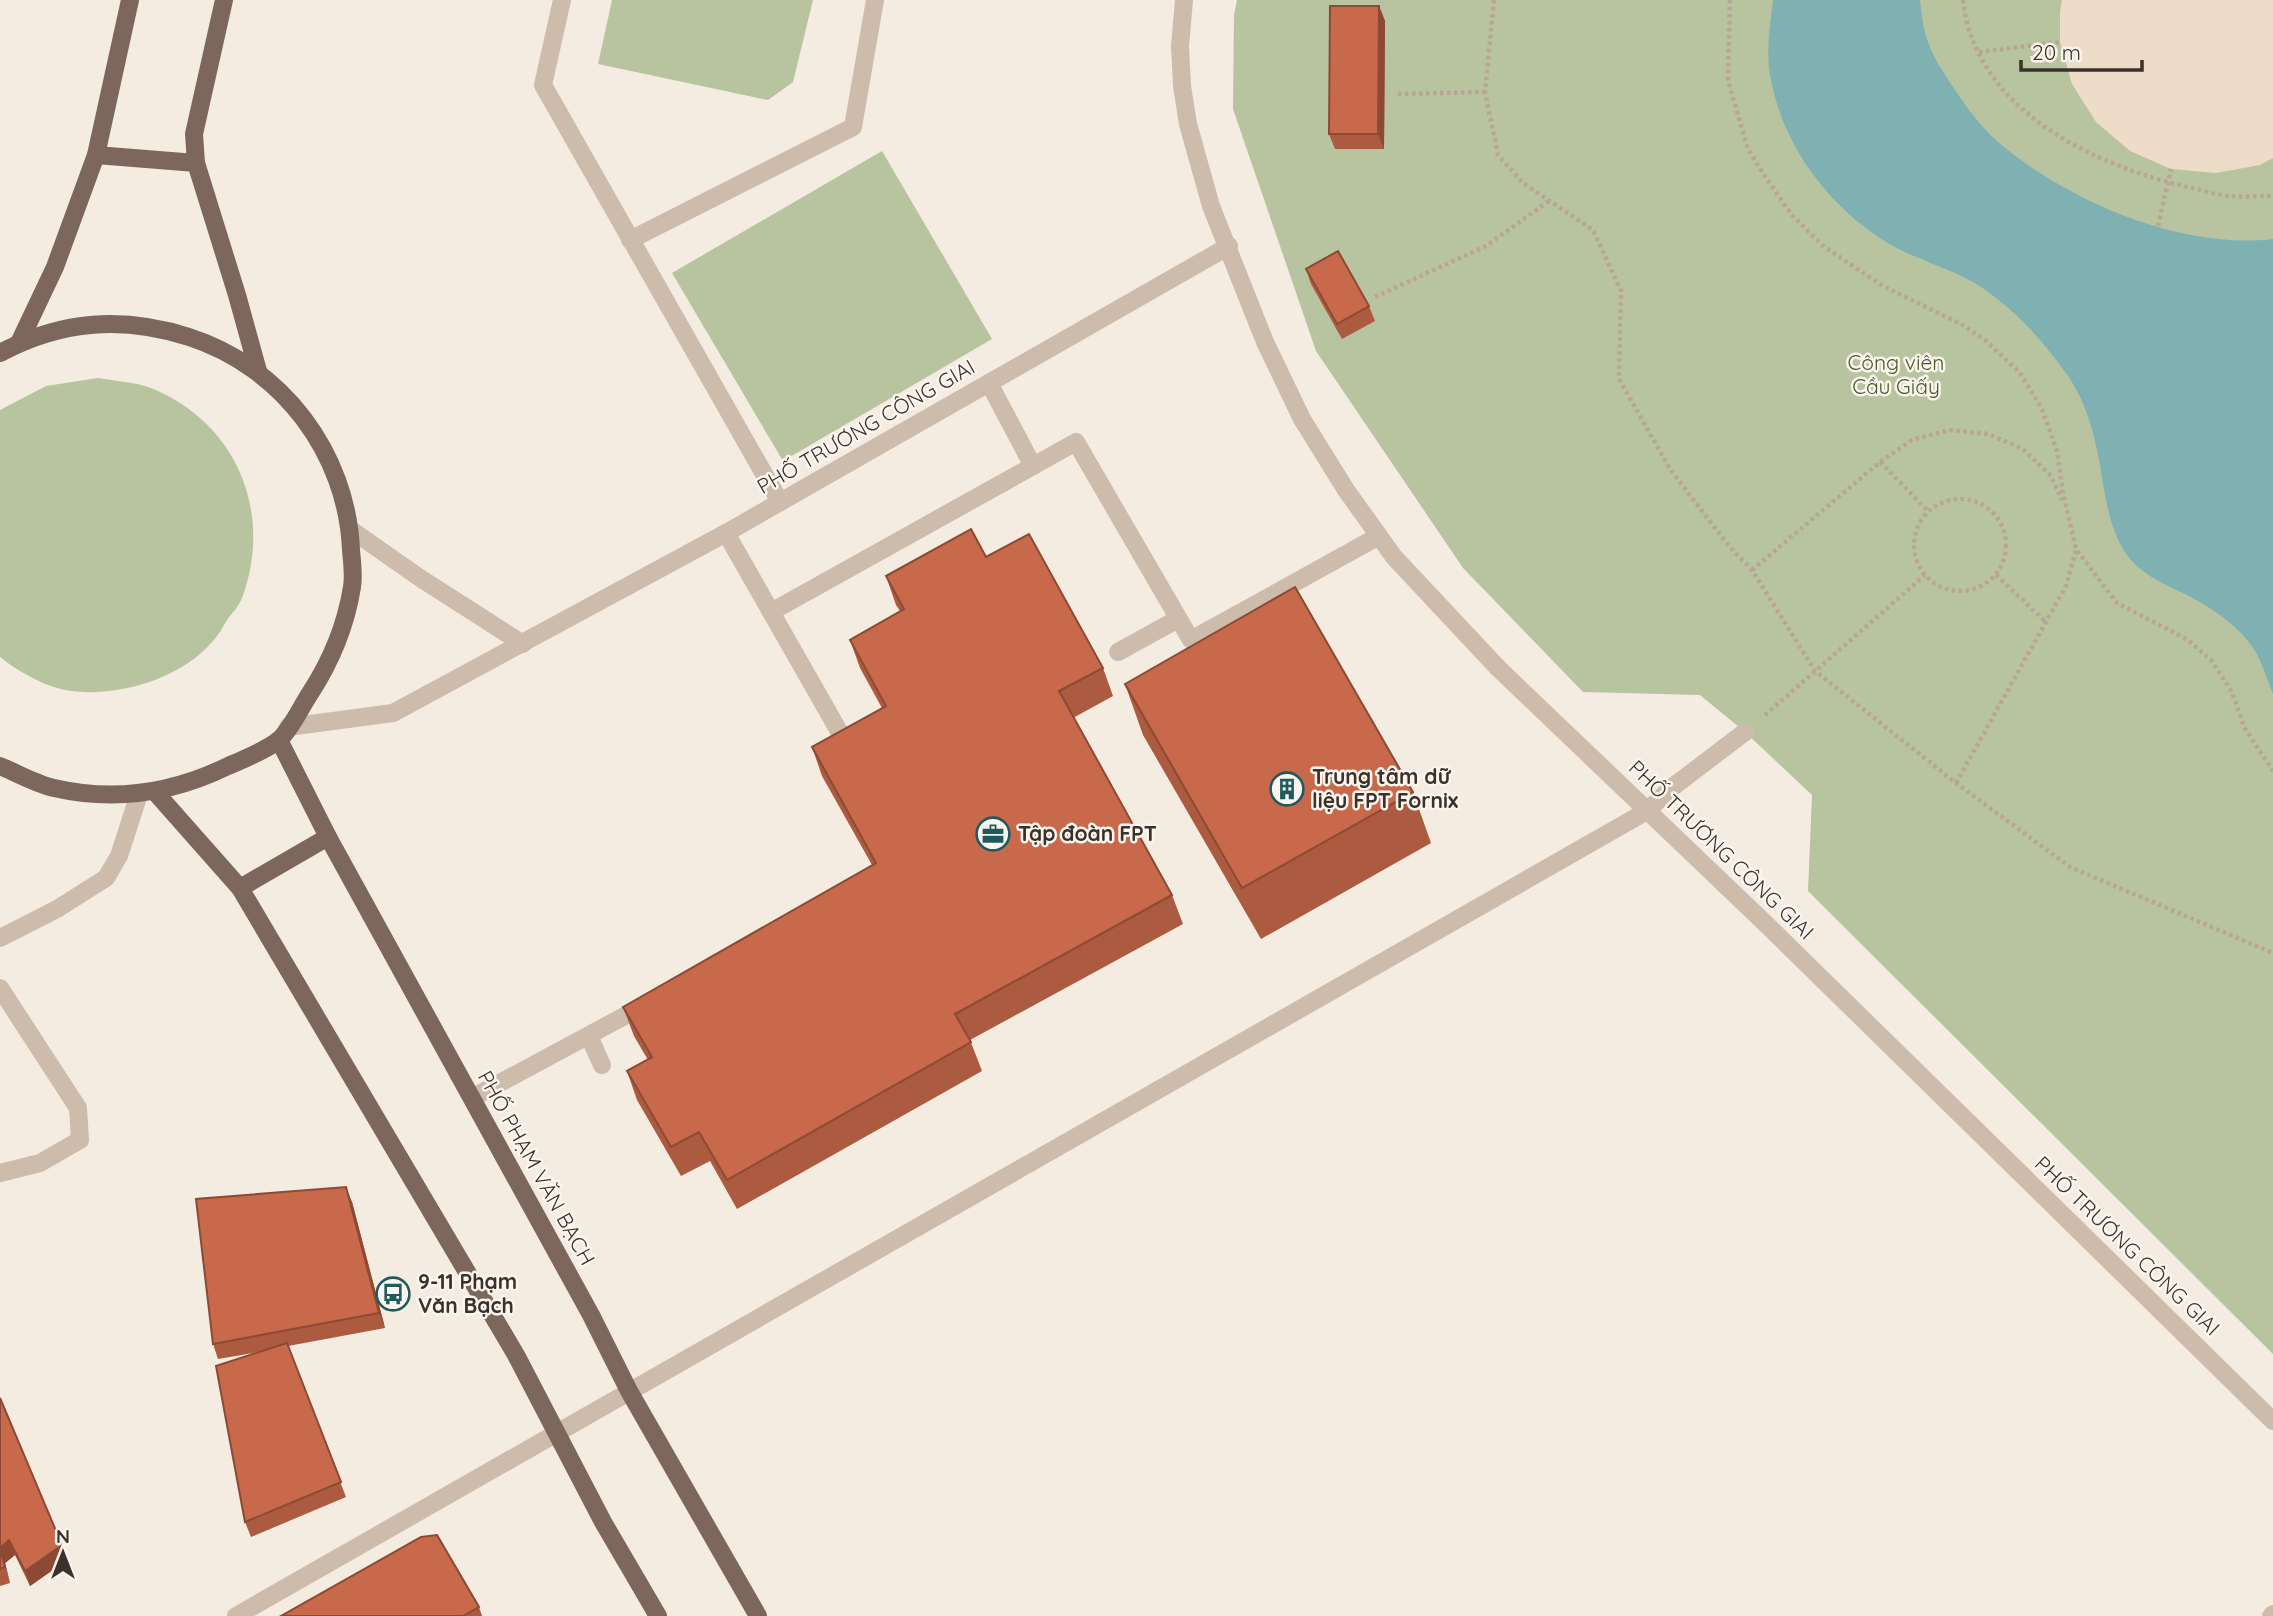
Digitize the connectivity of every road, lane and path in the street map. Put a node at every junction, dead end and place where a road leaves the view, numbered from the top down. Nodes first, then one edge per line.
1 (130, 0) edge
2 (224, 0) edge
3 (562, 0) edge
4 (875, 0) edge
5 (1184, 0) edge
6 (1494, 0) edge
7 (1730, 0) edge
8 (1963, 0) edge
9 (2060, 42) dead end
10 (1979, 52) junction
11 (1485, 92) junction
12 (1398, 94) dead end
13 (96, 155) junction
14 (196, 163) junction
15 (2171, 169) dead end
16 (2168, 182) junction
17 (2273, 196) edge
18 (1549, 201) junction
19 (2158, 226) dead end
20 (630, 240) junction
21 (1229, 246) junction
22 (1375, 297) dead end
23 (19, 343) junction
24 (0, 353) edge
25 (258, 371) junction
26 (989, 383) junction
27 (1880, 462) junction
28 (1033, 466) junction
29 (780, 502) junction
30 (1929, 512) junction
31 (2067, 512) junction
32 (350, 529) junction
33 (726, 533) junction
34 (1379, 536) junction
35 (2076, 549) junction
36 (1752, 570) junction
37 (1926, 575) junction
38 (1996, 575) junction
39 (771, 612) junction
40 (1178, 619) junction
41 (2045, 621) junction
42 (523, 644) junction
43 (1118, 652) dead end
44 (1815, 671) junction
45 (1745, 732) joint
46 (283, 734) junction
47 (848, 747) edge
48 (0, 766) edge
49 (2273, 771) edge
50 (1956, 783) junction
51 (148, 793) junction
52 (1647, 810) junction
53 (328, 837) junction
54 (240, 888) junction
55 (0, 938) edge
56 (2273, 953) edge
57 (0, 988) edge
58 (661, 996) edge
59 (589, 1036) junction
60 (602, 1065) dead end
61 (472, 1098) junction
62 (0, 1173) edge
63 (629, 1391) junction
64 (2273, 1421) edge
65 (556, 1433) junction
66 (236, 1616) edge
67 (657, 1616) edge
68 (758, 1616) edge

1 - 13 main road
2 - 14 main road
3 - 20 street
4 - 20 street
5 - 21 street, PHỐ TRƯƠNG CÔNG GIAI
6 - 11 path
7 - 31 path
8 - 10 path
9 - 10 path
10 - 16 path
11 - 12 path
11 - 18 path
13 - 14 main road
13 - 23 main road
14 - 25 main road
15 - 16 path
16 - 17 path
16 - 19 path
18 - 22 path
18 - 36 path
20 - 29 street
21 - 26 street, PHỐ TRƯƠNG CÔNG GIAI
21 - 34 street, PHỐ TRƯƠNG CÔNG GIAI
23 - 24 main road
23 - 25 main road
25 - 32 main road
26 - 28 street
26 - 29 street, PHỐ TRƯƠNG CÔNG GIAI
27 - 30 path
27 - 31 path
27 - 36 path
28 - 39 street
28 - 40 street
29 - 33 street, PHỐ TRƯƠNG CÔNG GIAI
30 - 37 path
30 - 38 path
31 - 35 path
32 - 42 street
32 - 46 main road
33 - 39 street
33 - 42 street, PHỐ TRƯƠNG CÔNG GIAI
34 - 40 street
34 - 52 street, PHỐ TRƯƠNG CÔNG GIAI
35 - 41 path
35 - 49 path
36 - 44 path
37 - 38 path
37 - 44 path
38 - 41 path
39 - 47 street
40 - 43 street
41 - 50 path
42 - 46 street, PHỐ TRƯƠNG CÔNG GIAI
44 - 45 path
44 - 50 path
45 - 52 street
46 - 51 main road
46 - 53 main road, PHỐ PHẠM VĂN BẠCH
48 - 51 main road
50 - 56 path
51 - 54 main road
51 - 55 street
52 - 63 street
52 - 64 street, PHỐ TRƯƠNG CÔNG GIAI
53 - 54 main road
53 - 61 main road, PHỐ PHẠM VĂN BẠCH
54 - 65 main road
57 - 62 street
58 - 59 street
59 - 60 street
59 - 61 street
61 - 63 main road, PHỐ PHẠM VĂN BẠCH
63 - 65 street
63 - 68 main road, PHỐ PHẠM VĂN BẠCH
65 - 66 street
65 - 67 main road

